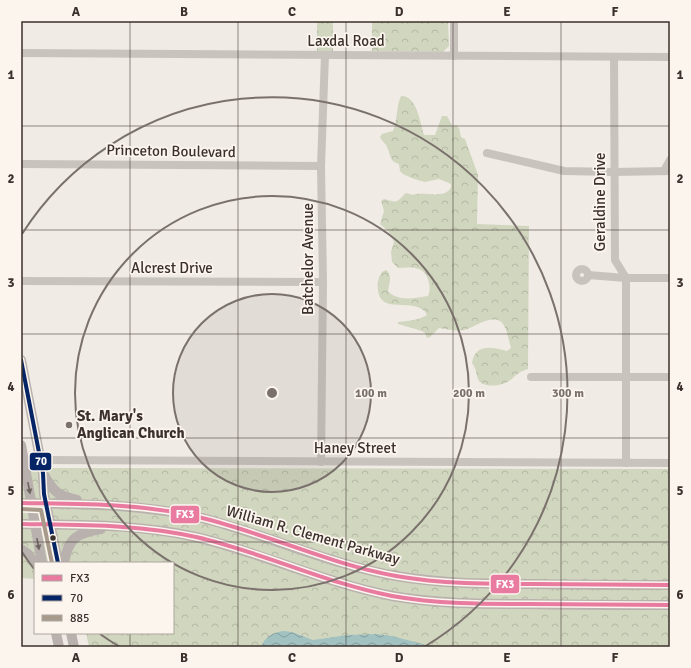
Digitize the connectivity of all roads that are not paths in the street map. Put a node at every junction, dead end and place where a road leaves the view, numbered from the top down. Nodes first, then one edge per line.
1 (454, 21) edge
2 (21, 53) edge
3 (325, 55) junction
4 (454, 56) junction
5 (614, 57) junction
6 (670, 57) edge
7 (487, 152) dead end
8 (670, 160) edge
9 (21, 164) edge
10 (321, 166) junction
11 (667, 171) edge
12 (614, 172) junction
13 (588, 274) dead end
14 (626, 278) junction
15 (670, 278) edge
16 (21, 281) edge
17 (323, 282) junction
18 (21, 360) edge
19 (531, 376) dead end
20 (626, 377) junction
21 (670, 377) edge
22 (21, 445) edge
23 (40, 460) junction
24 (321, 462) junction
25 (626, 463) junction
26 (670, 463) edge
27 (43, 473) junction
28 (21, 503) edge
29 (32, 504) junction
30 (46, 504) junction
31 (94, 504) junction
32 (21, 524) edge
33 (35, 524) junction
34 (50, 525) junction
35 (118, 526) junction
36 (21, 549) edge
37 (34, 562) edge
38 (42, 562) edge
39 (58, 562) edge
40 (64, 562) edge
41 (670, 585) edge
42 (670, 605) edge
43 (56, 634) edge
44 (71, 634) edge
45 (59, 647) edge
46 (74, 647) edge

1 - 4 street
2 - 3 street, Laxdal Road
3 - 4 street, Laxdal Road
3 - 10 street, Batchelor Avenue
4 - 5 street, Laxdal Road
5 - 6 street, Laxdal Road
5 - 12 street, Geraldine Drive
7 - 12 street
8 - 11 street
9 - 10 street, Princeton Boulevard
10 - 17 street, Batchelor Avenue
11 - 12 street
12 - 14 street, Geraldine Drive
13 - 14 street
14 - 15 street
14 - 20 street
16 - 17 street, Alcrest Drive
17 - 24 street, Batchelor Avenue
18 - 23 main road
19 - 20 street
20 - 21 street
20 - 25 street
22 -> 29 main road
23 - 24 street, Haney Street
23 - 27 main road
24 - 25 street, Haney Street
25 - 26 street, Haney Street
27 - 30 main road
27 - 31 main road
28 - 29 main road, William R. Clement Parkway
29 - 30 main road, William R. Clement Parkway
29 - 33 main road
30 - 31 main road, William R. Clement Parkway
30 - 34 main road
31 - 41 main road, William R. Clement Parkway
32 - 33 main road
33 - 34 main road
33 -> 38 main road
34 - 35 main road
34 - 39 main road
35 - 40 main road
35 - 42 main road
36 - 37 main road
43 - 45 main road
44 - 46 main road

